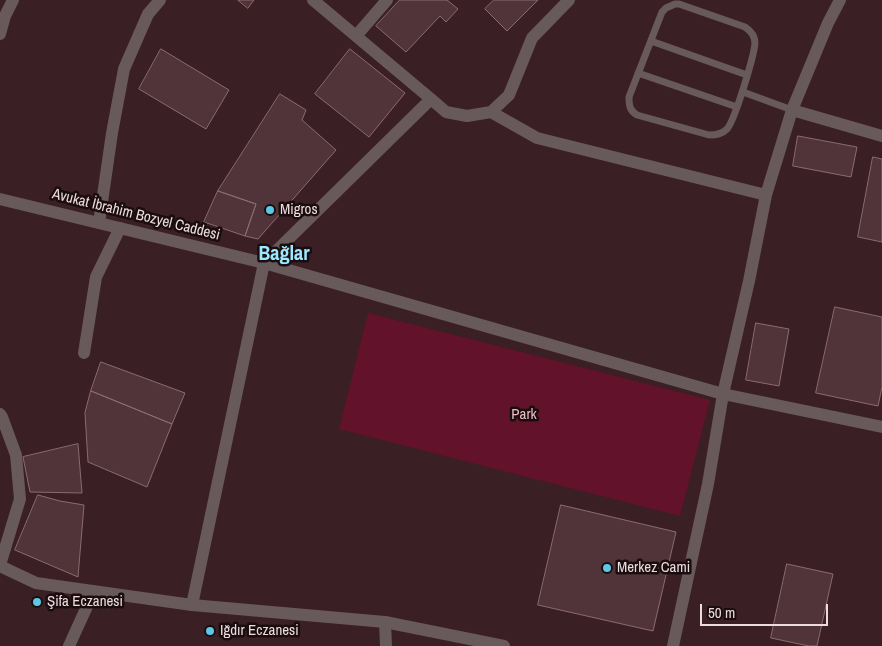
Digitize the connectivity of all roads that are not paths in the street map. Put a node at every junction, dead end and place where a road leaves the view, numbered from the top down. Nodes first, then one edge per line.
1 (13, 0) edge
2 (160, 0) edge
3 (313, 0) edge
4 (386, 0) edge
5 (569, 0) edge
6 (840, 0) edge
7 (0, 34) edge
8 (356, 36) junction
9 (651, 42) junction
10 (638, 73) junction
11 (747, 76) junction
12 (743, 92) junction
13 (431, 100) junction
14 (737, 107) junction
15 (792, 110) junction
16 (491, 112) junction
17 (882, 136) edge
18 (766, 195) junction
19 (0, 199) edge
20 (99, 223) junction
21 (120, 228) junction
22 (264, 262) junction
23 (84, 353) dead end
24 (723, 394) junction
25 (0, 414) edge
26 (882, 427) edge
27 (0, 566) edge
28 (94, 591) junction
29 (192, 605) junction
30 (385, 622) junction
31 (69, 646) edge
32 (386, 646) edge
33 (504, 646) edge
34 (672, 646) edge

1 - 7 street
2 - 20 street
3 - 8 street
4 - 8 street
5 - 16 street
6 - 15 street
8 - 13 street
9 - 10 lane
9 - 11 lane
9 - 11 lane
10 - 14 lane
10 - 14 lane
11 - 12 lane
12 - 14 lane
12 - 15 lane
13 - 16 street
13 - 22 street
15 - 17 street
15 - 18 street
16 - 18 street
18 - 24 street
19 - 20 street, Avukat İbrahim Bozyel Caddesi
20 - 21 street, Avukat İbrahim Bozyel Caddesi
21 - 22 street, Avukat İbrahim Bozyel Caddesi
21 - 23 street
22 - 24 street, Avukat İbrahim Bozyel Caddesi
22 - 29 street
24 - 26 street, Avukat İbrahim Bozyel Caddesi
24 - 34 street
25 - 27 street
27 - 28 street
28 - 29 street
28 - 31 street
29 - 30 street
30 - 32 street
30 - 33 street

